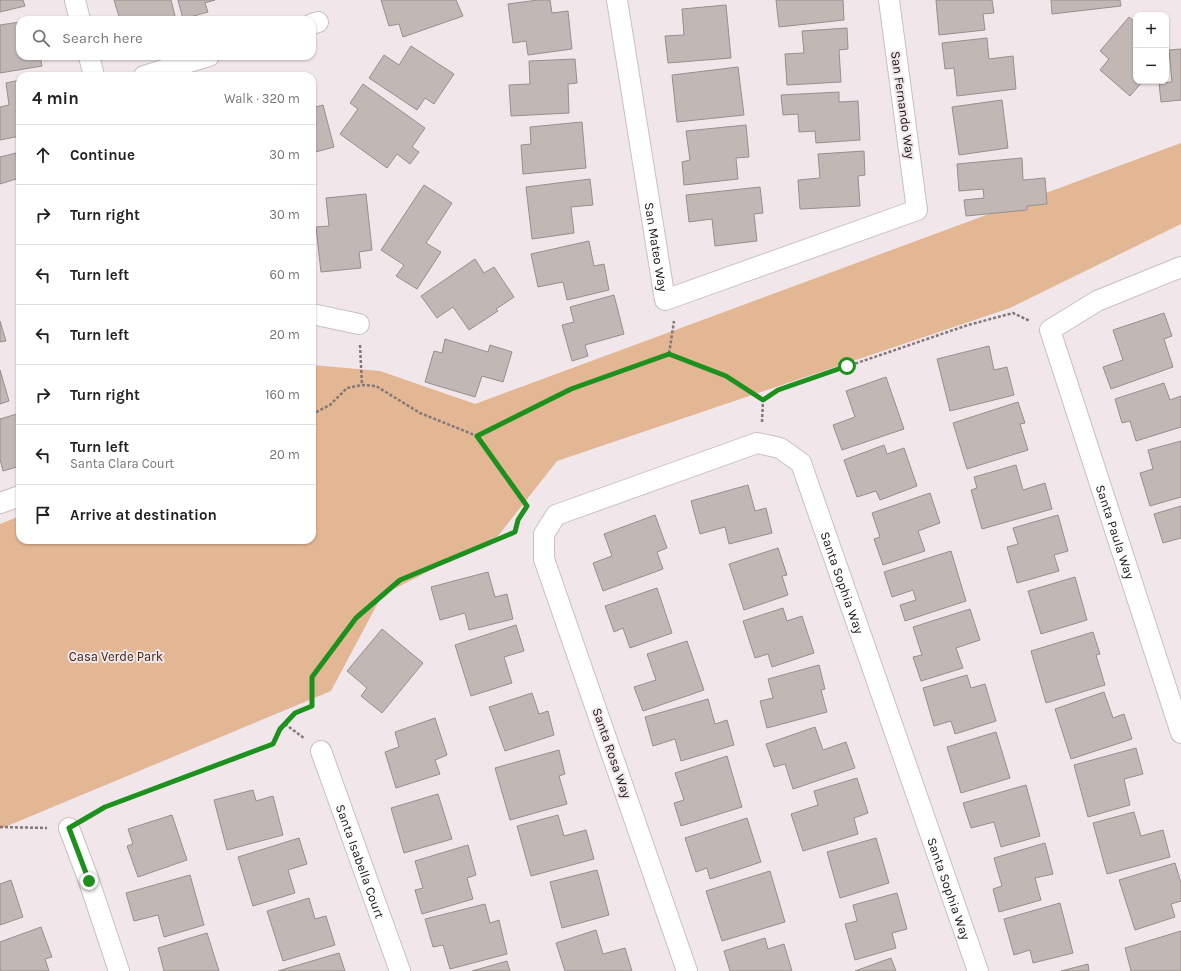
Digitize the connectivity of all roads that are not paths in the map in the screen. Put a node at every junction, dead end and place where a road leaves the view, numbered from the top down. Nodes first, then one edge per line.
1 (75, 0) edge
2 (617, 0) edge
3 (889, 0) edge
4 (79, 16) edge
5 (90, 60) edge
6 (196, 60) edge
7 (93, 72) edge
8 (157, 72) edge
9 (917, 210) joint
10 (1181, 268) edge
11 (316, 315) edge
12 (359, 324) road end
13 (16, 497) edge
14 (0, 503) edge
15 (544, 534) joint
16 (1181, 733) edge
17 (321, 751) dead end
18 (69, 828) road end
19 (120, 971) edge
20 (400, 971) edge
21 (687, 971) edge
22 (978, 971) edge

1 - 4 street
2 - 9 street, San Mateo Way
3 - 9 street, San Fernando Way
5 - 7 street
6 - 8 street
10 - 16 street, Santa Paula Way
11 - 12 street
13 - 14 street
15 - 21 street, Santa Rosa Way
15 - 22 street, Santa Sophia Way
17 - 20 street, Santa Isabella Court
18 - 19 street

